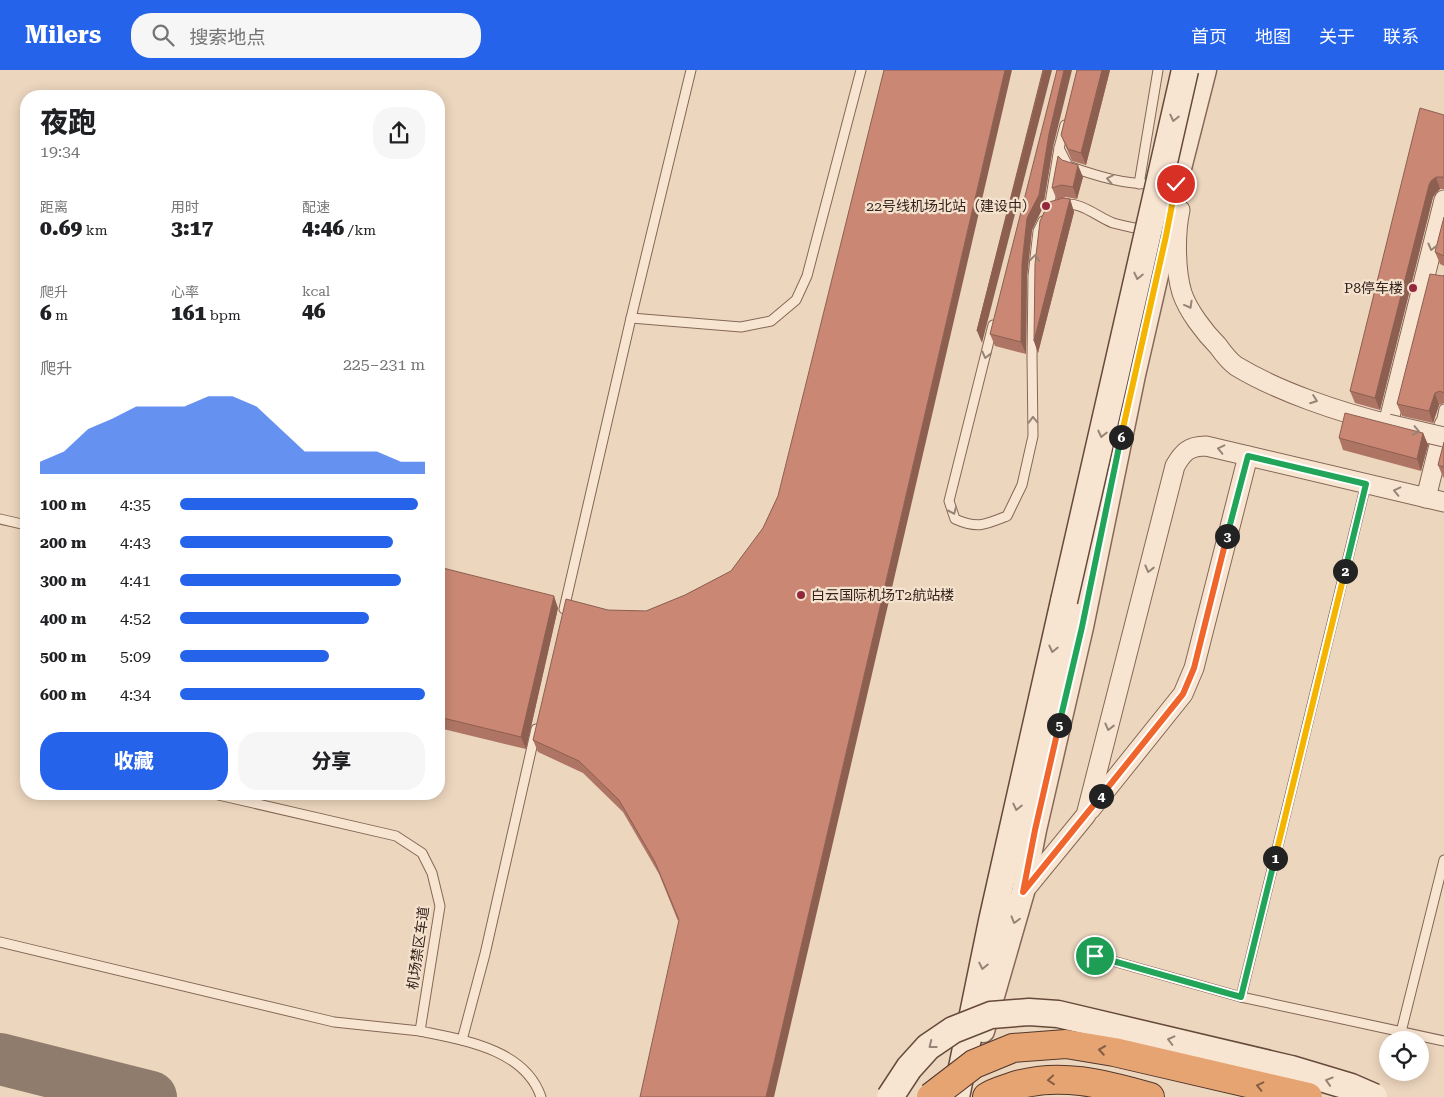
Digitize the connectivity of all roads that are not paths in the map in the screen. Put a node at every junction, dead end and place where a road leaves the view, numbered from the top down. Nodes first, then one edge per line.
1 (692, 70) edge
2 (861, 70) edge
3 (1158, 70) edge
4 (1185, 70) edge
5 (1205, 70) edge
6 (1212, 70) edge
7 (1068, 114) edge
8 (1059, 148) junction
9 (1139, 184) junction
10 (1176, 184) junction
11 (1444, 200) edge
12 (1049, 209) junction
13 (1166, 236) junction
14 (1435, 275) edge
15 (631, 318) junction
16 (995, 319) edge
17 (1444, 408) edge
18 (1388, 424) junction
19 (1442, 433) edge
20 (1248, 456) junction
21 (1366, 484) junction
22 (1426, 498) junction
23 (1444, 502) edge
24 (0, 519) edge
25 (20, 524) edge
26 (562, 616) edge
27 (538, 722) edge
28 (240, 800) edge
29 (1086, 815) junction
30 (1444, 860) edge
31 (1023, 892) junction
32 (0, 942) edge
33 (1095, 956) dead end
34 (1241, 997) junction
35 (1396, 1031) edge
36 (1401, 1031) edge
37 (420, 1032) junction
38 (1429, 1038) edge
39 (462, 1040) junction
40 (1444, 1041) edge
41 (542, 1097) edge
42 (890, 1097) edge
43 (931, 1097) edge
44 (956, 1097) edge
45 (962, 1097) edge
46 (987, 1097) edge
47 (1150, 1097) edge
48 (1308, 1097) edge
49 (1374, 1097) edge

1 - 15 lane
2 - 15 lane
3 - 9 lane
4 -> 44 main road, bridge
5 - 10 street
6 -> 18 street
7 - 8 lane
9 -> 8 lane
8 - 12 lane
9 - 10 lane
10 - 13 street
11 -> 14 street
12 - 13 lane
16 -> 12 lane
13 - 31 street
14 - 18 street
15 - 26 lane
17 - 19 lane
18 -> 19 street, bridge
19 - 22 street
20 - 21 street
20 - 29 street
20 -> 29 street
22 -> 21 street
21 - 34 lane
22 - 23 street
24 - 25 lane
27 - 39 lane
28 - 37 lane, 机场禁区车道
29 - 31 street
30 - 36 lane
31 -> 45 street
32 - 37 lane
33 - 34 lane
34 - 35 lane
37 - 39 lane
38 - 40 lane
39 - 41 lane
49 -> 42 main road, bridge
48 -> 43 highway, bridge
47 -> 46 highway

